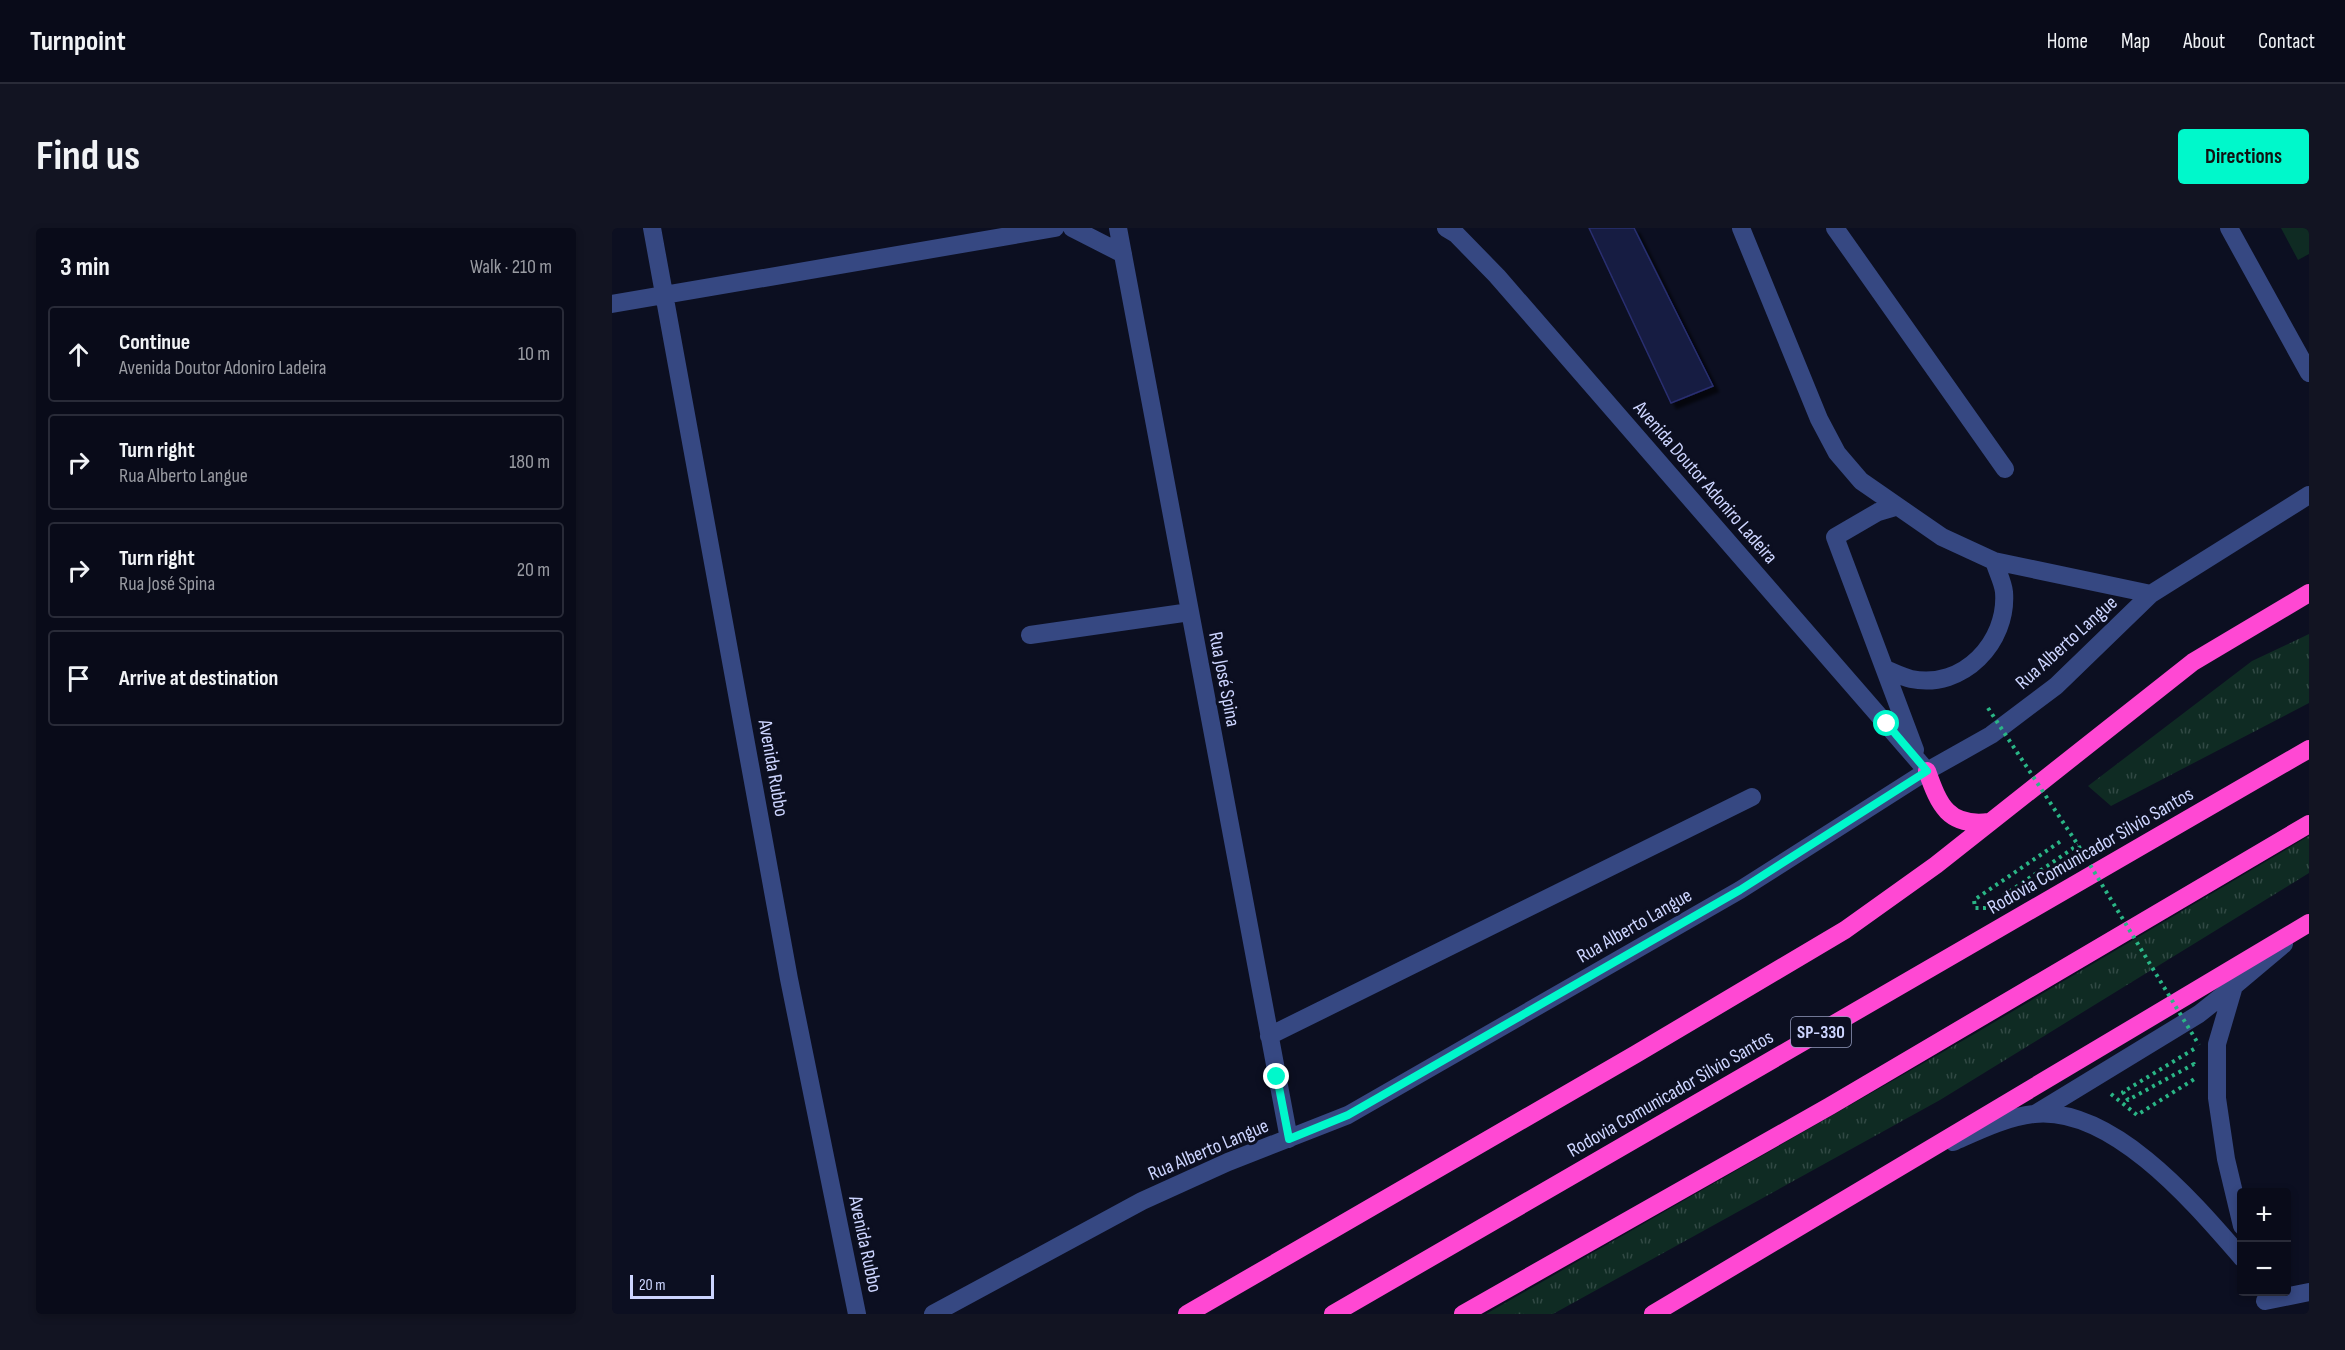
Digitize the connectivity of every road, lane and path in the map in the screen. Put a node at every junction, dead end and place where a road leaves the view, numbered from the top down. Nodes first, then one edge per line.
1 (652, 228) edge
2 (1056, 228) edge
3 (1072, 228) edge
4 (1118, 228) edge
5 (1446, 228) edge
6 (1741, 228) edge
7 (1835, 228) edge
8 (2229, 228) edge
9 (1123, 254) junction
10 (665, 294) junction
11 (612, 304) edge
12 (2309, 373) edge
13 (2005, 469) dead end
14 (2309, 495) edge
15 (1895, 507) junction
16 (1994, 561) junction
17 (2309, 593) edge
18 (2151, 594) junction
19 (1190, 612) junction
20 (1030, 635) dead end
21 (2056, 651) dead end
22 (1885, 669) junction
23 (2022, 680) dead end
24 (1996, 701) dead end
25 (2309, 749) edge
26 (1923, 765) junction
27 (1752, 797) dead end
28 (1989, 822) junction
29 (2309, 824) edge
30 (2061, 841) dead end
31 (2078, 845) junction
32 (2308, 923) edge
33 (2234, 986) junction
34 (1269, 1036) junction
35 (2091, 1078) junction
36 (2035, 1114) junction
37 (1289, 1139) junction
38 (1910, 1161) junction
39 (2237, 1208) edge
40 (2237, 1254) edge
41 (2309, 1292) edge
42 (2265, 1302) edge
43 (857, 1314) edge
44 (933, 1314) edge
45 (1187, 1314) edge
46 (1333, 1314) edge
47 (1463, 1314) edge
48 (1653, 1314) edge

1 - 10 street, Avenida Rubbo
2 - 10 street
3 - 9 street
4 - 9 street, Rua José Spina
5 - 26 street, Avenida Doutor Adoniro Ladeira
6 - 15 street
7 - 13 street
8 - 12 street
9 - 19 street, Rua José Spina
10 - 11 street
10 - 43 street, Avenida Rubbo
14 - 18 street, Rua Alberto Langue
15 - 16 street
15 - 22 street
16 - 18 street
16 - 22 street
17 - 28 highway
18 - 26 street, Rua Alberto Langue
19 - 20 street
19 - 34 street, Rua José Spina
21 - 23 path
22 - 26 street
24 - 31 path, bridge
25 - 46 highway, Rodovia Comunicador Silvio Santos / SP-330
26 - 28 highway
26 - 37 street, Rua Alberto Langue
27 - 34 street
28 - 45 highway
29 - 47 highway
30 - 31 path
31 - 35 path, bridge
32 - 33 street
32 - 38 highway
33 - 35 street
33 - 39 street
34 - 37 street, Rua José Spina
35 - 36 street
36 - 38 street
36 - 40 street
37 - 44 street, Rua Alberto Langue
38 - 48 highway
41 - 42 street

